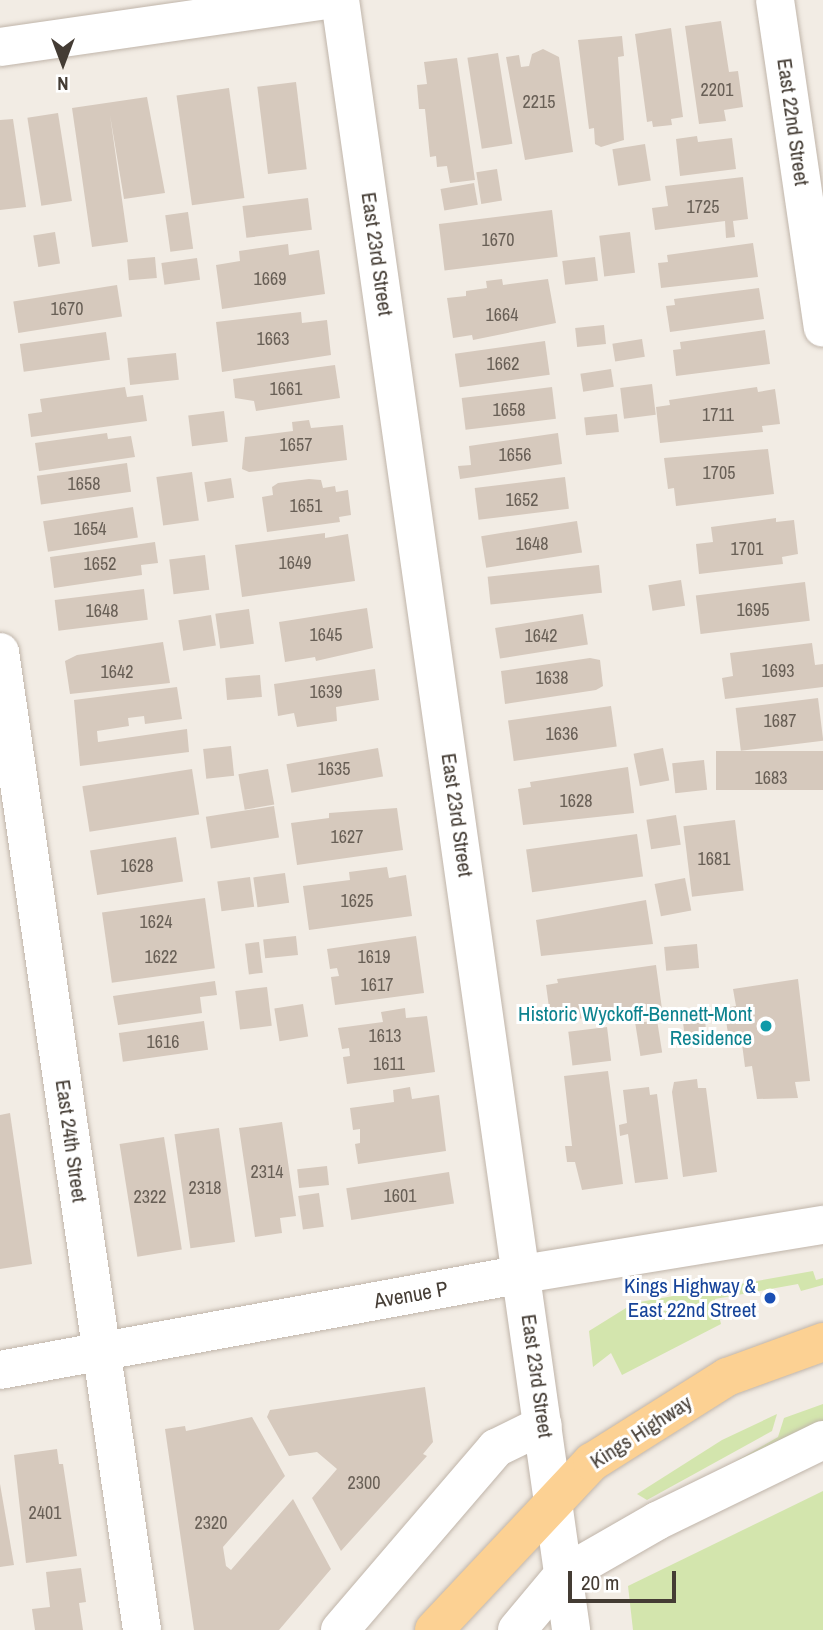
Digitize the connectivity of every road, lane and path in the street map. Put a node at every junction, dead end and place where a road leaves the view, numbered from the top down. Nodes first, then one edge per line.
1 (326, 0) edge
2 (340, 0) edge
3 (775, 0) edge
4 (0, 47) edge
5 (823, 328) edge
6 (0, 653) edge
7 (823, 1226) edge
8 (523, 1274) junction
9 (823, 1342) edge
10 (102, 1352) junction
11 (0, 1370) edge
12 (544, 1425) junction
13 (823, 1440) edge
14 (554, 1503) junction
15 (563, 1575) junction
16 (142, 1630) edge
17 (340, 1630) edge
18 (434, 1630) edge
19 (517, 1630) edge
20 (571, 1630) edge

1 - 4 street
2 - 8 street, East 23rd Street
3 - 5 street, East 22nd Street
6 - 10 street, East 24th Street
7 - 8 street, Avenue P
8 - 10 street, Avenue P
8 - 12 street, East 23rd Street
9 - 14 main road, Kings Highway
10 - 11 street, Avenue P
10 - 16 street, East 24th Street
12 - 14 street, East 23rd Street
12 - 17 street
13 - 15 street
14 - 15 street, East 23rd Street
14 - 18 main road, Kings Highway
15 - 19 street
15 - 20 street, East 23rd Street

